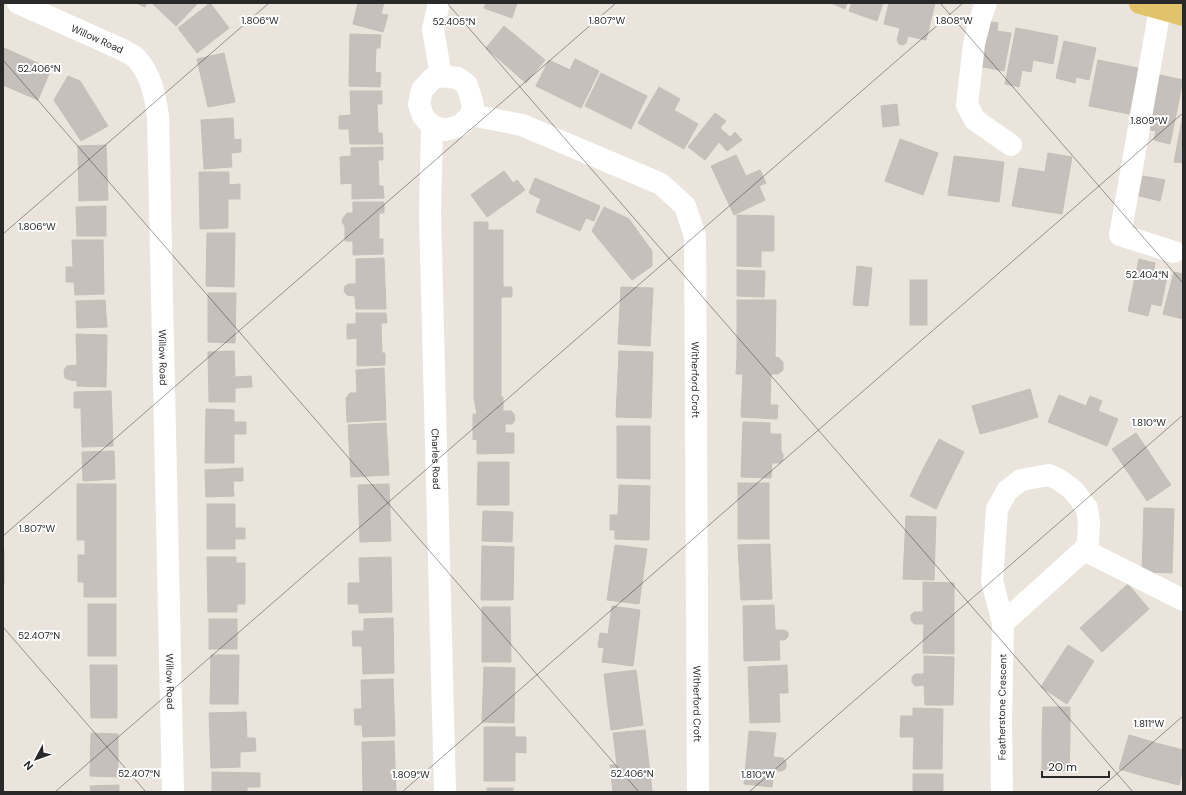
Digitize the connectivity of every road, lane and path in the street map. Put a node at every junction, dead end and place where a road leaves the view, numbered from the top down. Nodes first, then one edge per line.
1 (18, 3) edge
2 (439, 3) edge
3 (986, 3) edge
4 (1150, 6) edge
5 (1183, 15) edge
6 (441, 76) junction
7 (470, 115) junction
8 (432, 126) junction
9 (1011, 145) dead end
10 (1174, 252) dead end
11 (1084, 550) junction
12 (1183, 600) edge
13 (1003, 623) junction
14 (173, 792) edge
15 (445, 792) edge
16 (698, 792) edge
17 (1002, 792) edge

1 - 14 street, Willow Road
2 - 6 street
3 - 9 street
4 - 5 main road
4 - 10 street
6 - 7 street
6 - 8 street
7 - 8 street
7 - 16 street, Witherford Croft
8 - 15 street, Charles Road
11 - 12 street
11 - 13 street
11 - 13 street, Featherstone Crescent
13 - 17 street, Featherstone Crescent

